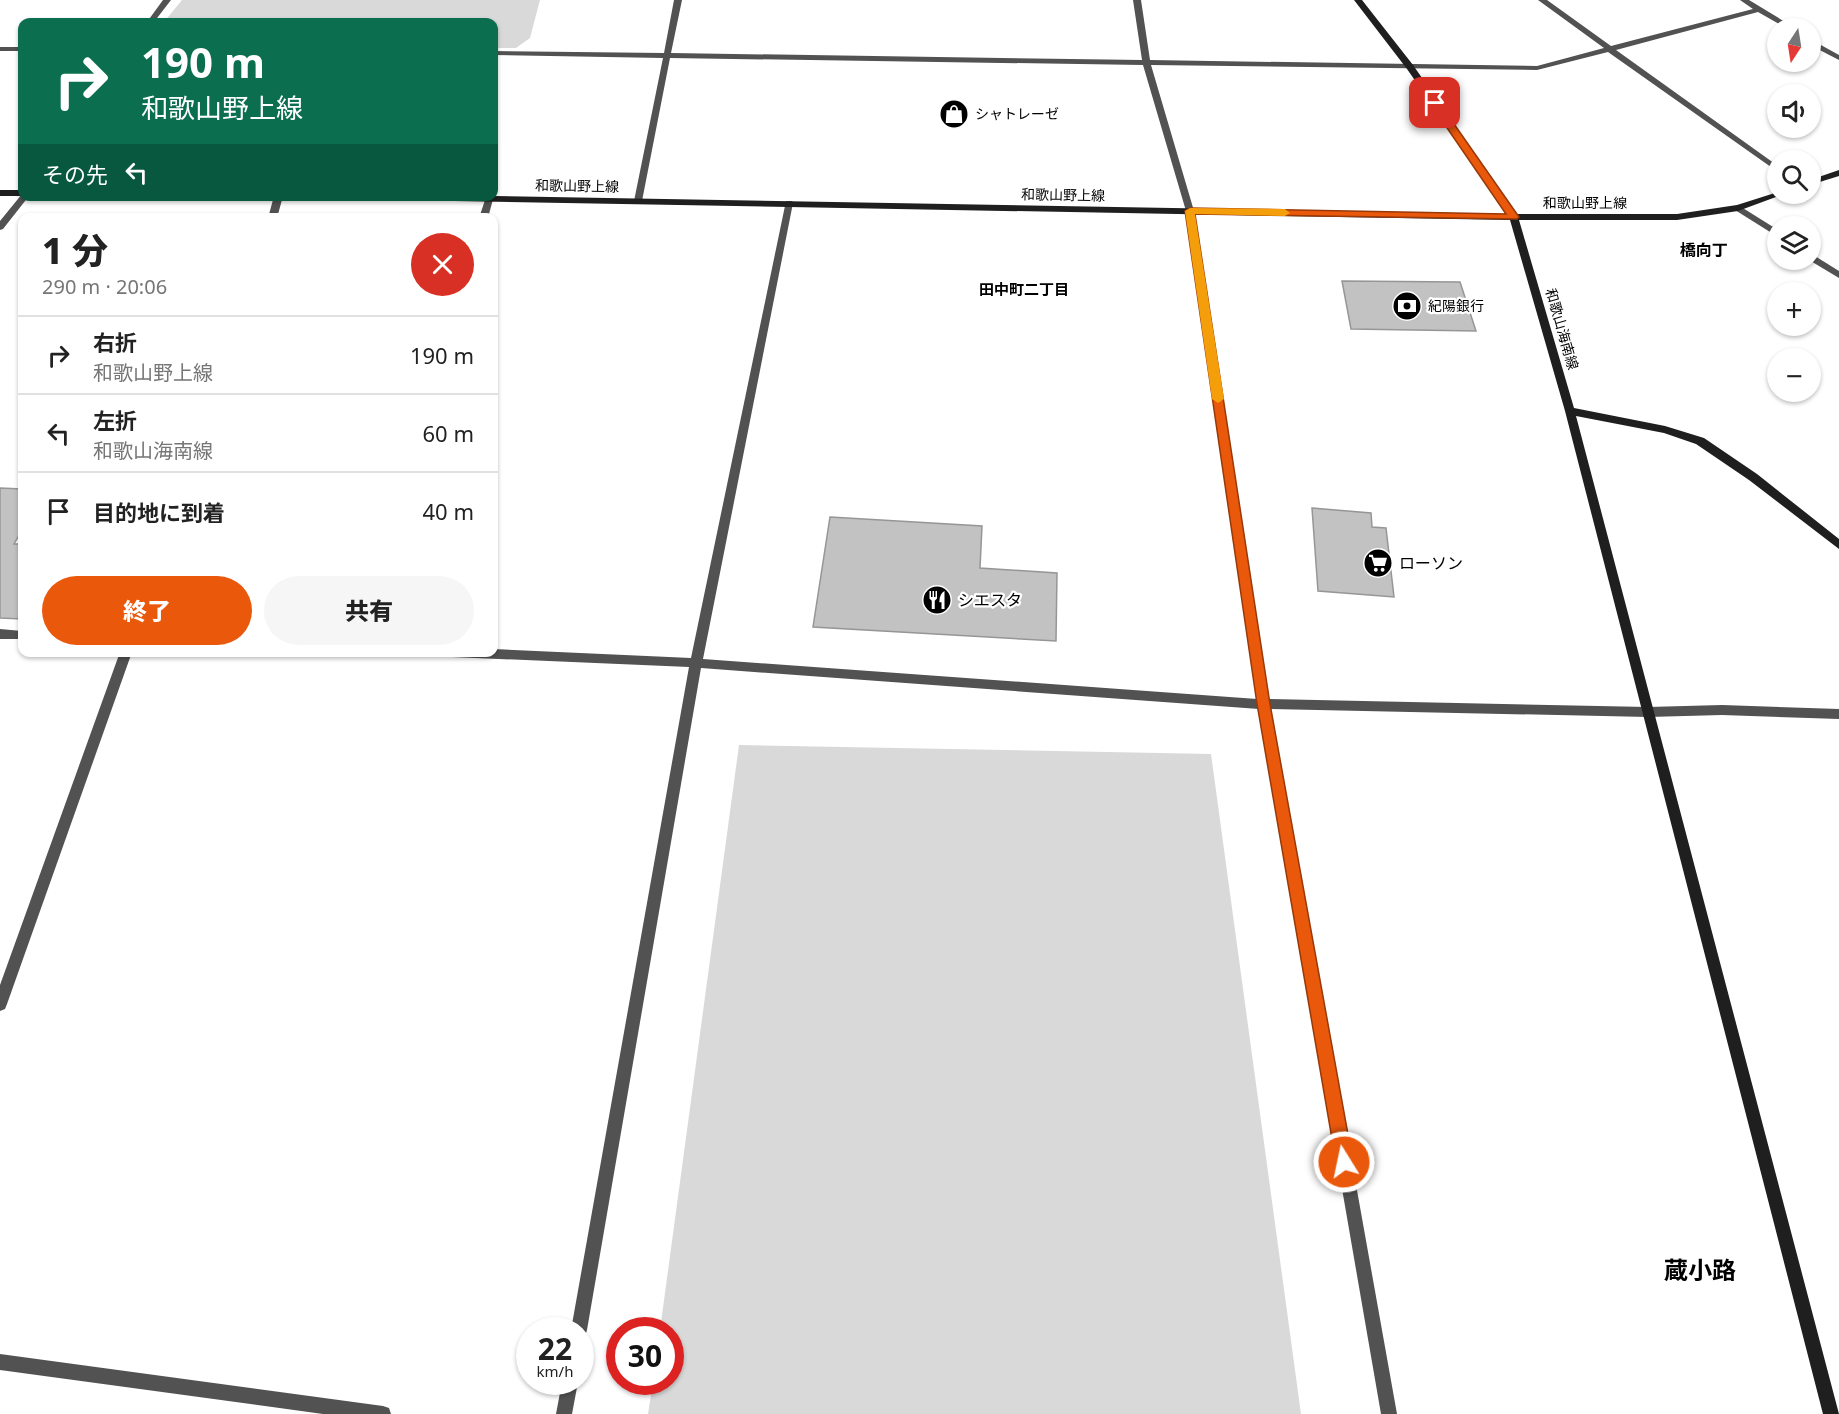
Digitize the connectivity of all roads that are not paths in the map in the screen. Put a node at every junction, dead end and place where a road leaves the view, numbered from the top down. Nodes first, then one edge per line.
1 (167, 0) edge
2 (678, 0) edge
3 (1137, 0) edge
4 (1358, 0) edge
5 (1542, 0) edge
6 (1744, 0) edge
7 (1760, 9) junction
8 (153, 18) edge
9 (1775, 18) edge
10 (1821, 47) edge
11 (1609, 48) junction
12 (0, 49) edge
13 (18, 49) edge
14 (498, 53) edge
15 (668, 55) junction
16 (1839, 58) edge
17 (1146, 63) junction
18 (1410, 66) junction
19 (1767, 162) edge
20 (1839, 173) edge
21 (1821, 179) edge
22 (0, 193) edge
23 (18, 194) edge
24 (1767, 198) edge
25 (498, 199) edge
26 (20, 201) edge
27 (638, 201) junction
28 (789, 203) junction
29 (1738, 208) junction
30 (1190, 211) junction
31 (1514, 217) junction
32 (0, 227) edge
33 (1767, 227) edge
34 (1821, 263) edge
35 (1839, 275) edge
36 (1570, 411) junction
37 (1839, 545) edge
38 (0, 634) edge
39 (18, 635) edge
40 (498, 654) edge
41 (124, 657) edge
42 (696, 663) junction
43 (1263, 704) junction
44 (1648, 712) junction
45 (1839, 714) edge
46 (0, 1004) edge
47 (581, 1317) edge
48 (0, 1362) edge
49 (568, 1395) edge
50 (382, 1414) edge
51 (564, 1414) edge
52 (1389, 1414) edge
53 (1831, 1414) edge

1 - 8 street
2 - 15 street
3 - 17 street
4 - 18 main road, 和歌山海南線
5 - 11 street
6 - 7 street
7 - 9 street
7 - 11 street
10 - 16 street
11 - 18 street
11 - 19 street
12 - 13 street
14 - 15 street
15 - 17 street
15 - 27 street
17 - 18 street
17 - 30 street
18 - 31 main road, 和歌山海南線
20 - 21 main road
22 - 23 main road
24 - 29 main road, 和歌山野上線
25 - 27 main road, 和歌山野上線
26 - 32 street
27 - 28 main road, 和歌山野上線
28 - 30 main road, 和歌山野上線
28 - 42 street
29 - 31 main road, 和歌山野上線
29 - 33 street
30 - 31 main road, 和歌山野上線
30 - 43 street
31 - 36 main road, 和歌山海南線
34 - 35 street
36 - 37 main road
36 - 44 main road, 和歌山海南線
38 - 39 street
40 - 42 street
41 - 46 street
42 - 43 street
42 - 47 street
43 - 44 street
43 - 52 street
44 - 45 street
44 - 53 main road, 和歌山海南線
48 - 50 street
49 - 51 street

